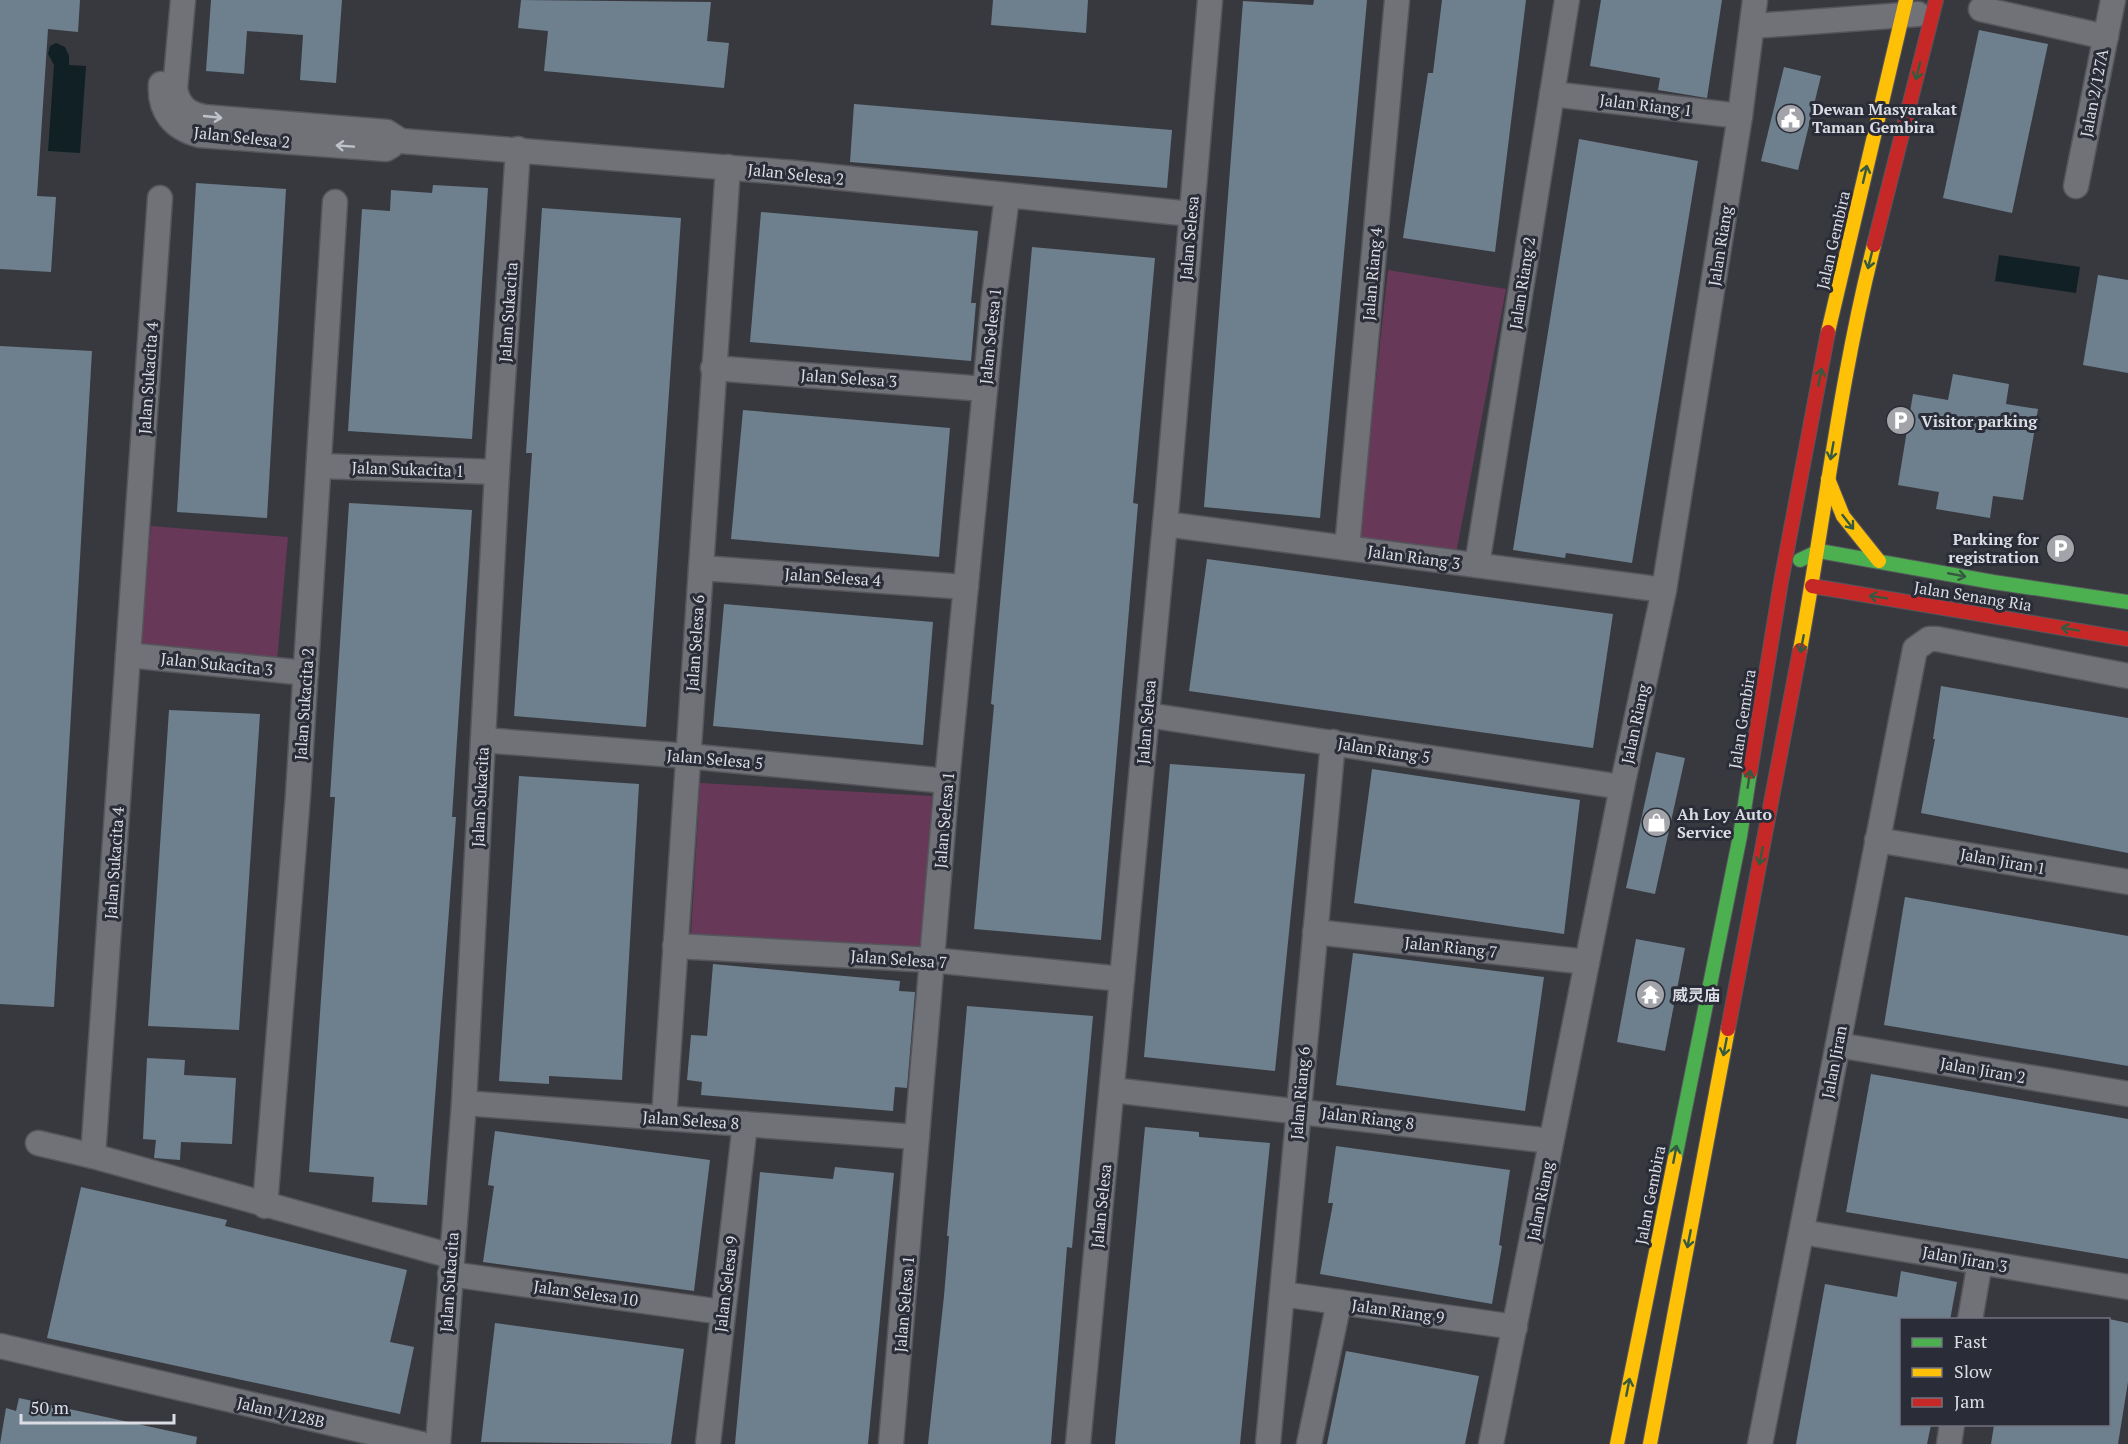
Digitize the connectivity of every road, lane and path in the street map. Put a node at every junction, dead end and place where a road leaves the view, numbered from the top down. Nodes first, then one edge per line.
1 (168, 0) edge
2 (183, 0) edge
3 (1210, 0) edge
4 (1397, 0) edge
5 (1567, 0) edge
6 (1755, 0) edge
7 (2113, 0) edge
8 (2128, 3) edge
9 (1905, 7) edge
10 (1934, 7) edge
11 (1981, 9) dead end
12 (1753, 26) junction
13 (2106, 37) junction
14 (1552, 94) junction
15 (1740, 116) junction
16 (402, 141) junction
17 (518, 149) junction
18 (728, 167) junction
19 (2076, 186) dead end
20 (1007, 197) junction
21 (160, 198) dead end
22 (335, 202) dead end
23 (1191, 214) junction
24 (713, 368) junction
25 (985, 389) junction
26 (319, 466) junction
27 (497, 472) junction
28 (1827, 477) junction
29 (1165, 524) junction
30 (1790, 537) junction
31 (1347, 548) junction
32 (1819, 551) junction
33 (1879, 561) junction
34 (1796, 563) junction
35 (1477, 566) junction
36 (701, 568) junction
37 (1781, 582) junction
38 (966, 586) junction
39 (1812, 586) junction
40 (1664, 590) junction
41 (2128, 602) edge
42 (2128, 639) edge
43 (129, 656) junction
44 (306, 673) junction
45 (2128, 676) edge
46 (1147, 715) junction
47 (483, 740) junction
48 (1333, 742) junction
49 (687, 756) junction
50 (947, 781) junction
51 (1622, 786) junction
52 (1877, 840) junction
53 (2128, 882) edge
54 (1315, 932) junction
55 (675, 946) junction
56 (932, 960) junction
57 (1587, 962) junction
58 (1122, 979) junction
59 (1838, 1045) junction
60 (1112, 1090) junction
61 (2128, 1094) edge
62 (464, 1103) junction
63 (1299, 1110) junction
64 (663, 1118) junction
65 (745, 1124) junction
66 (917, 1137) junction
67 (1551, 1141) junction
68 (38, 1143) dead end
69 (93, 1156) junction
70 (265, 1206) junction
71 (1802, 1232) junction
72 (1980, 1262) junction
73 (451, 1265) junction
74 (2128, 1287) edge
75 (1282, 1294) junction
76 (1339, 1302) junction
77 (723, 1312) junction
78 (1970, 1318) edge
79 (1515, 1327) junction
80 (0, 1346) edge
81 (1952, 1426) edge
82 (421, 1444) edge
83 (438, 1444) edge
84 (708, 1444) edge
85 (891, 1444) edge
86 (1078, 1444) edge
87 (1268, 1444) edge
88 (1309, 1444) edge
89 (1491, 1444) edge
90 (1617, 1444) edge
91 (1650, 1444) edge
92 (1760, 1444) edge
93 (1949, 1444) edge

16 -> 1 street, Jalan Selesa 2
2 -> 16 street, Jalan Selesa 2
3 - 23 street, Jalan Selesa
4 - 31 street, Jalan Riang 4
5 - 14 street, Jalan Riang 2
6 - 12 street, Jalan Riang
7 - 8 street
7 - 13 street, Jalan 2/127A
9 - 10 street
9 - 12 street
30 -> 9 main road, Jalan Gembira
10 -> 28 main road
11 - 13 street
12 - 15 street, Jalan Riang
13 - 19 street, Jalan 2/127A
14 - 15 street, Jalan Riang 1
14 - 35 street, Jalan Riang 2
15 - 40 street, Jalan Riang
16 - 17 street, Jalan Selesa 2
17 - 18 street, Jalan Selesa 2
17 - 27 street, Jalan Sukacita
18 - 20 street, Jalan Selesa 2
18 - 24 street, Jalan Selesa 6
20 - 23 street, Jalan Selesa 2
20 - 25 street, Jalan Selesa 1
21 - 43 street, Jalan Sukacita 4
22 - 26 street, Jalan Sukacita 2
23 - 29 street, Jalan Selesa
24 - 25 street, Jalan Selesa 3
24 - 36 street, Jalan Selesa 6
25 - 38 street, Jalan Selesa 1
26 - 27 street, Jalan Sukacita 1
26 - 44 street, Jalan Sukacita 2
27 - 47 street, Jalan Sukacita
28 - 32 main road
28 -> 33 main road
29 - 31 street, Jalan Riang 3
29 - 46 street, Jalan Selesa
30 - 34 main road
30 - 37 main road, Jalan Gembira
31 - 35 street, Jalan Riang 3
32 - 33 main road, Jalan Senang Ria
32 - 34 main road
32 - 39 main road
33 -> 41 main road, Jalan Senang Ria
34 - 37 main road
34 - 39 main road
35 - 40 street, Jalan Riang 3
36 - 38 street, Jalan Selesa 4
36 - 49 street, Jalan Selesa 6
90 -> 37 main road, Jalan Gembira
38 - 50 street, Jalan Selesa 1
42 -> 39 main road, Jalan Senang Ria
39 -> 91 main road
40 - 51 street, Jalan Riang
43 - 44 street, Jalan Sukacita 3
43 - 69 street, Jalan Sukacita 4
44 - 70 street, Jalan Sukacita 2
45 - 52 street, Jalan Jiran
46 - 48 street, Jalan Riang 5
46 - 58 street, Jalan Selesa
47 - 49 street, Jalan Selesa 5
47 - 62 street, Jalan Sukacita
48 - 51 street, Jalan Riang 5
48 - 54 street, Jalan Riang 6
49 - 50 street, Jalan Selesa 5
49 - 55 street, Jalan Selesa 6
50 - 56 street, Jalan Selesa 1
51 - 57 street, Jalan Riang
52 - 53 street, Jalan Jiran 1
52 - 59 street, Jalan Jiran
54 - 57 street, Jalan Riang 7
54 - 63 street, Jalan Riang 6
55 - 56 street, Jalan Selesa 7
55 - 64 street, Jalan Selesa 6
56 - 58 street, Jalan Selesa 7
56 - 66 street, Jalan Selesa 1
57 - 67 street, Jalan Riang
58 - 60 street, Jalan Selesa
59 - 61 street, Jalan Jiran 2
59 - 71 street, Jalan Jiran
60 - 63 street, Jalan Riang 8
60 - 86 street, Jalan Selesa
62 - 64 street, Jalan Selesa 8
62 - 73 street, Jalan Sukacita
63 - 67 street, Jalan Riang 8
63 - 75 street, Jalan Riang 6
64 - 65 street, Jalan Selesa 8
65 - 66 street, Jalan Selesa 8
65 - 77 street, Jalan Selesa 9
66 - 85 street, Jalan Selesa 1
67 - 79 street, Jalan Riang
68 - 69 street
69 - 70 street
70 - 73 street
71 - 72 street, Jalan Jiran 3
71 - 92 street, Jalan Jiran
72 - 74 street, Jalan Jiran 3
72 - 78 street
73 - 77 street, Jalan Selesa 10
73 - 83 street, Jalan Sukacita
75 - 76 street, Jalan Riang 9
75 - 87 street, Jalan Riang 6
76 - 79 street, Jalan Riang 9
76 - 88 street
77 - 84 street, Jalan Selesa 9
79 - 89 street, Jalan Riang
80 - 82 street, Jalan 1/128B
81 - 93 street

